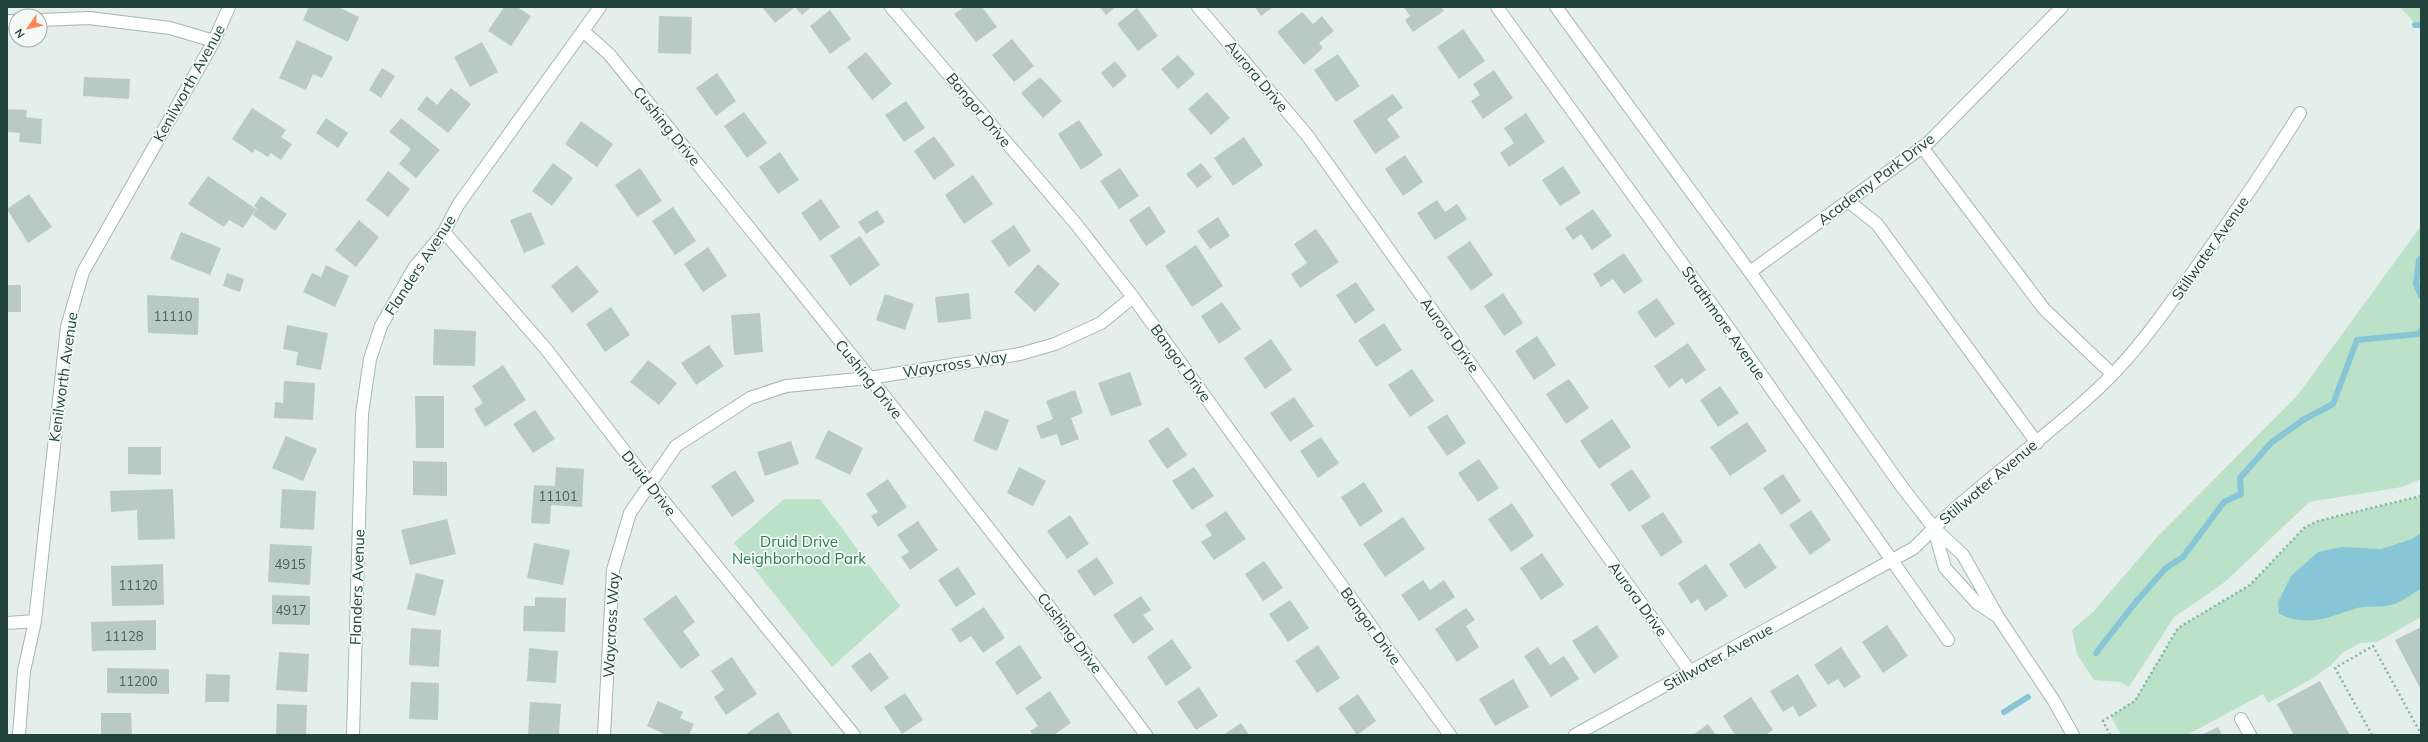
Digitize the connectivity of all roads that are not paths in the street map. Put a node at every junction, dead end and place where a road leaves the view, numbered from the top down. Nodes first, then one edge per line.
1 (228, 7) edge
2 (600, 7) edge
3 (891, 7) edge
4 (1198, 7) edge
5 (1498, 7) edge
6 (1556, 7) edge
7 (2062, 7) edge
8 (48, 20) edge
9 (583, 31) junction
10 (214, 41) junction
11 (2300, 113) dead end
12 (1922, 147) junction
13 (1848, 201) junction
14 (444, 232) junction
15 (1750, 272) junction
16 (1133, 297) junction
17 (2112, 374) junction
18 (869, 378) junction
19 (2037, 443) junction
20 (649, 483) junction
21 (1934, 528) junction
22 (1890, 561) junction
23 (1998, 617) junction
24 (35, 621) junction
25 (7, 624) edge
26 (1948, 640) dead end
27 (1691, 673) junction
28 (2241, 719) dead end
29 (19, 735) edge
30 (353, 735) edge
31 (604, 735) edge
32 (854, 735) edge
33 (1146, 735) edge
34 (1450, 735) edge
35 (1575, 735) edge
36 (2073, 735) edge
37 (2250, 735) edge

1 - 10 street, Kenilworth Avenue
2 - 9 street, Flanders Avenue
3 - 16 street, Bangor Drive
4 - 27 street, Aurora Drive
5 - 22 street, Strathmore Avenue
6 - 15 street
7 - 12 street, Academy Park Drive
8 - 10 street
9 - 14 street, Flanders Avenue
9 - 18 street, Cushing Drive
10 - 24 street, Kenilworth Avenue
11 - 17 street, Stillwater Avenue
12 - 13 street, Academy Park Drive
12 - 17 street
13 - 15 street, Academy Park Drive
13 - 19 street
14 - 20 street, Druid Drive
14 - 30 street, Flanders Avenue
15 - 21 street
16 - 18 street, Waycross Way
16 - 34 street, Bangor Drive
17 - 19 street, Stillwater Avenue
18 - 20 street, Waycross Way
18 - 33 street, Cushing Drive
19 - 21 street, Stillwater Avenue
20 - 31 street, Waycross Way
20 - 32 street, Druid Drive
21 - 22 street, Stillwater Avenue
21 - 23 street
21 - 23 street
22 - 26 street, Strathmore Avenue
22 - 27 street, Stillwater Avenue
23 - 36 street
24 - 25 street
24 - 29 street, Kenilworth Avenue
27 - 35 street, Stillwater Avenue
28 - 37 street

